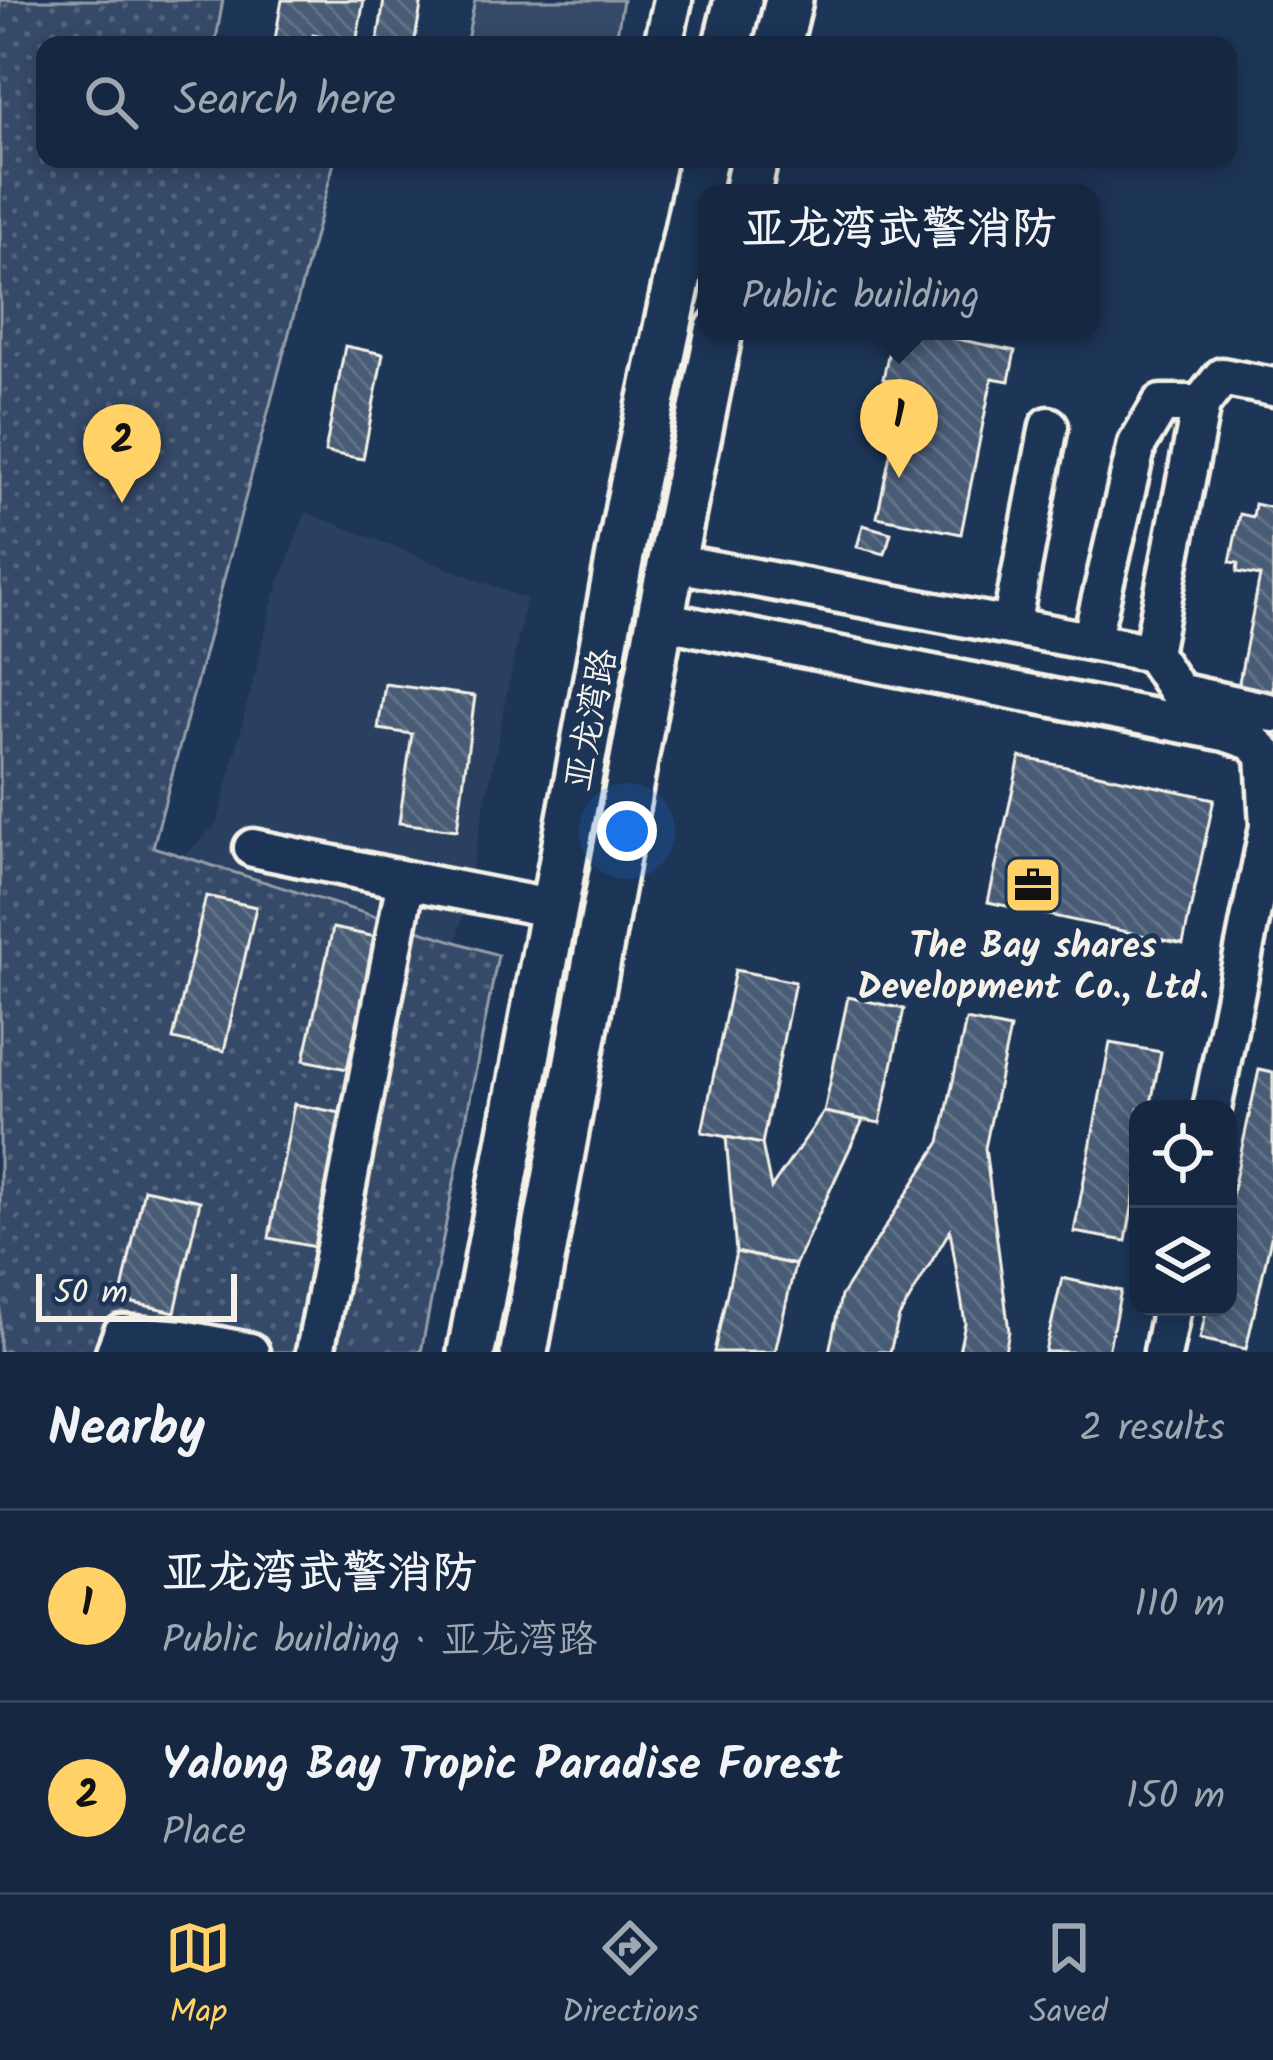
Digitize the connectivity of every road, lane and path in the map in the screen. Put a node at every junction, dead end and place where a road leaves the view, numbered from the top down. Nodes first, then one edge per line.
1 (674, 0) edge
2 (738, 0) edge
3 (789, 0) edge
4 (665, 36) edge
5 (729, 36) edge
6 (780, 36) edge
7 (701, 168) edge
8 (717, 340) edge
9 (1273, 387) edge
10 (1202, 404) junction
11 (1049, 426) dead end
12 (671, 562) junction
13 (660, 620) junction
14 (1011, 626) junction
15 (1090, 641) junction
16 (1152, 653) junction
17 (1273, 712) edge
18 (253, 848) dead end
19 (406, 880) junction
20 (554, 909) junction
21 (1214, 1100) edge
22 (1170, 1316) edge
23 (116, 1352) edge
24 (250, 1352) edge
25 (315, 1352) edge
26 (471, 1352) edge
27 (524, 1352) edge
28 (1163, 1352) edge

1 - 4 street
2 - 5 main road
3 - 6 main road
7 - 20 main road, 亚龙湾路
8 - 12 main road, 亚龙湾路
9 - 10 street
10 - 15 street
10 - 16 street
11 - 14 street
12 - 13 main road, 亚龙湾路
12 - 14 street
13 - 21 street
13 - 27 main road, 亚龙湾路
14 - 15 street
15 - 16 street
16 - 17 street
18 - 19 street
19 - 20 street
19 - 25 street
20 - 26 main road, 亚龙湾路
22 - 28 street
23 - 24 street

